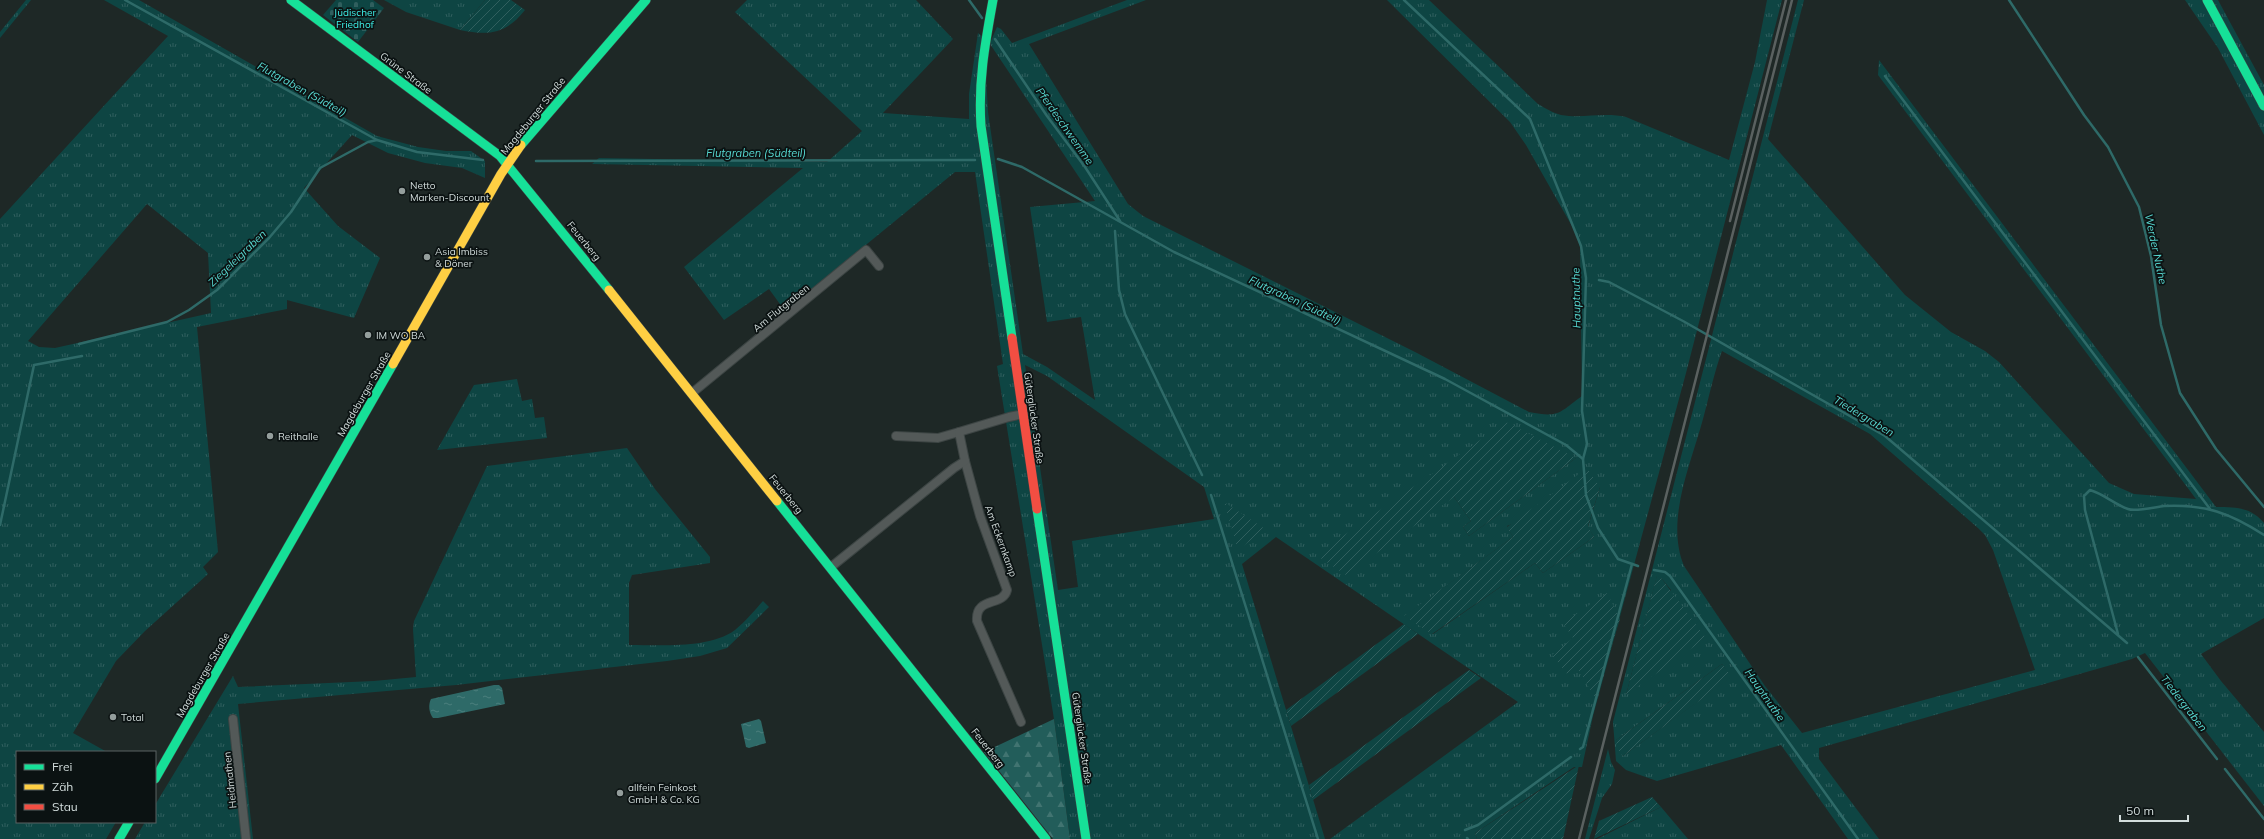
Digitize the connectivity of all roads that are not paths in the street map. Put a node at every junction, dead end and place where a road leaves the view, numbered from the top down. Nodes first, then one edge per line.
1 (291, 0) edge
2 (646, 0) edge
3 (994, 0) edge
4 (2207, 0) edge
5 (2264, 106) edge
6 (507, 165) junction
7 (879, 266) dead end
8 (692, 393) junction
9 (1022, 414) junction
10 (959, 432) junction
11 (896, 436) dead end
12 (966, 461) junction
13 (831, 566) junction
14 (233, 719) dead end
15 (1021, 722) dead end
16 (156, 777) edge
17 (128, 823) edge
18 (119, 839) edge
19 (246, 839) edge
20 (1046, 839) edge
21 (1086, 839) edge

1 - 6 street, Grüne Straße
2 - 6 street, Magdeburger Straße
3 - 9 street, Güterglücker Straße
4 - 5 street
6 - 8 street, Feuerberg
6 - 16 street, Magdeburger Straße
7 - 8 street, Am Flutgraben
8 - 13 street, Feuerberg
9 - 10 street
9 - 21 street, Güterglücker Straße
10 - 11 street
10 - 12 street, Am Eckernkamp
12 - 13 street
12 - 15 street, Am Eckernkamp
13 - 20 street, Feuerberg
14 - 19 street, Heidmathen
17 - 18 street

